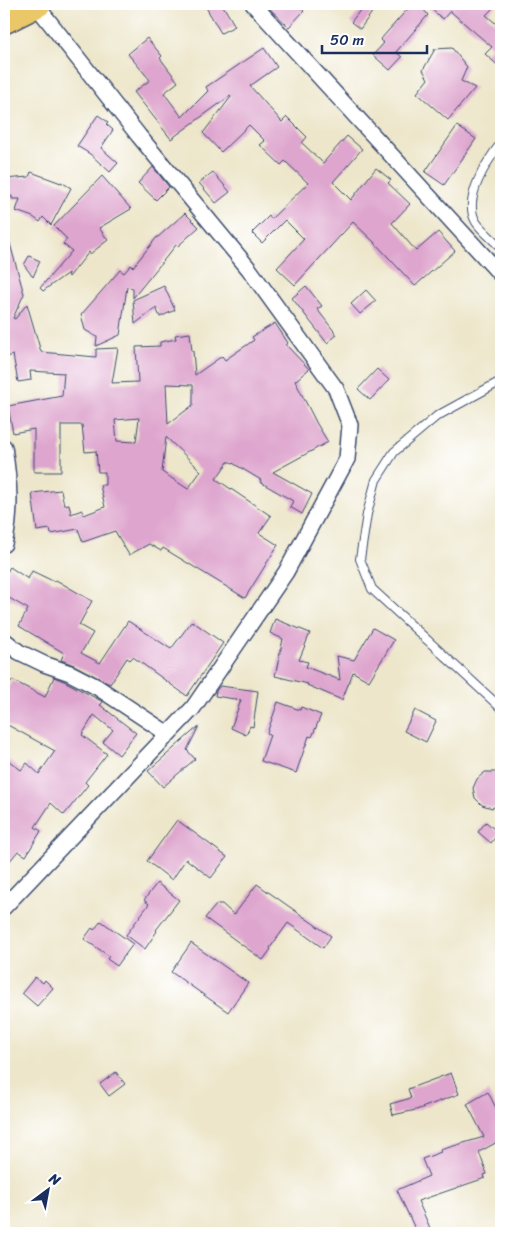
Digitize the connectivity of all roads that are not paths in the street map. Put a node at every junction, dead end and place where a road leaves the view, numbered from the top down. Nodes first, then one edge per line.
1 (37, 4) edge
2 (252, 4) edge
3 (4, 21) edge
4 (501, 143) edge
5 (501, 248) edge
6 (501, 275) edge
7 (501, 381) edge
8 (4, 447) edge
9 (4, 544) edge
10 (4, 640) edge
11 (501, 708) edge
12 (168, 734) junction
13 (4, 907) edge

1 - 3 highway
1 - 12 street
2 - 6 street
4 - 5 lane
7 - 11 lane
8 - 9 street
10 - 12 street
12 - 13 street

